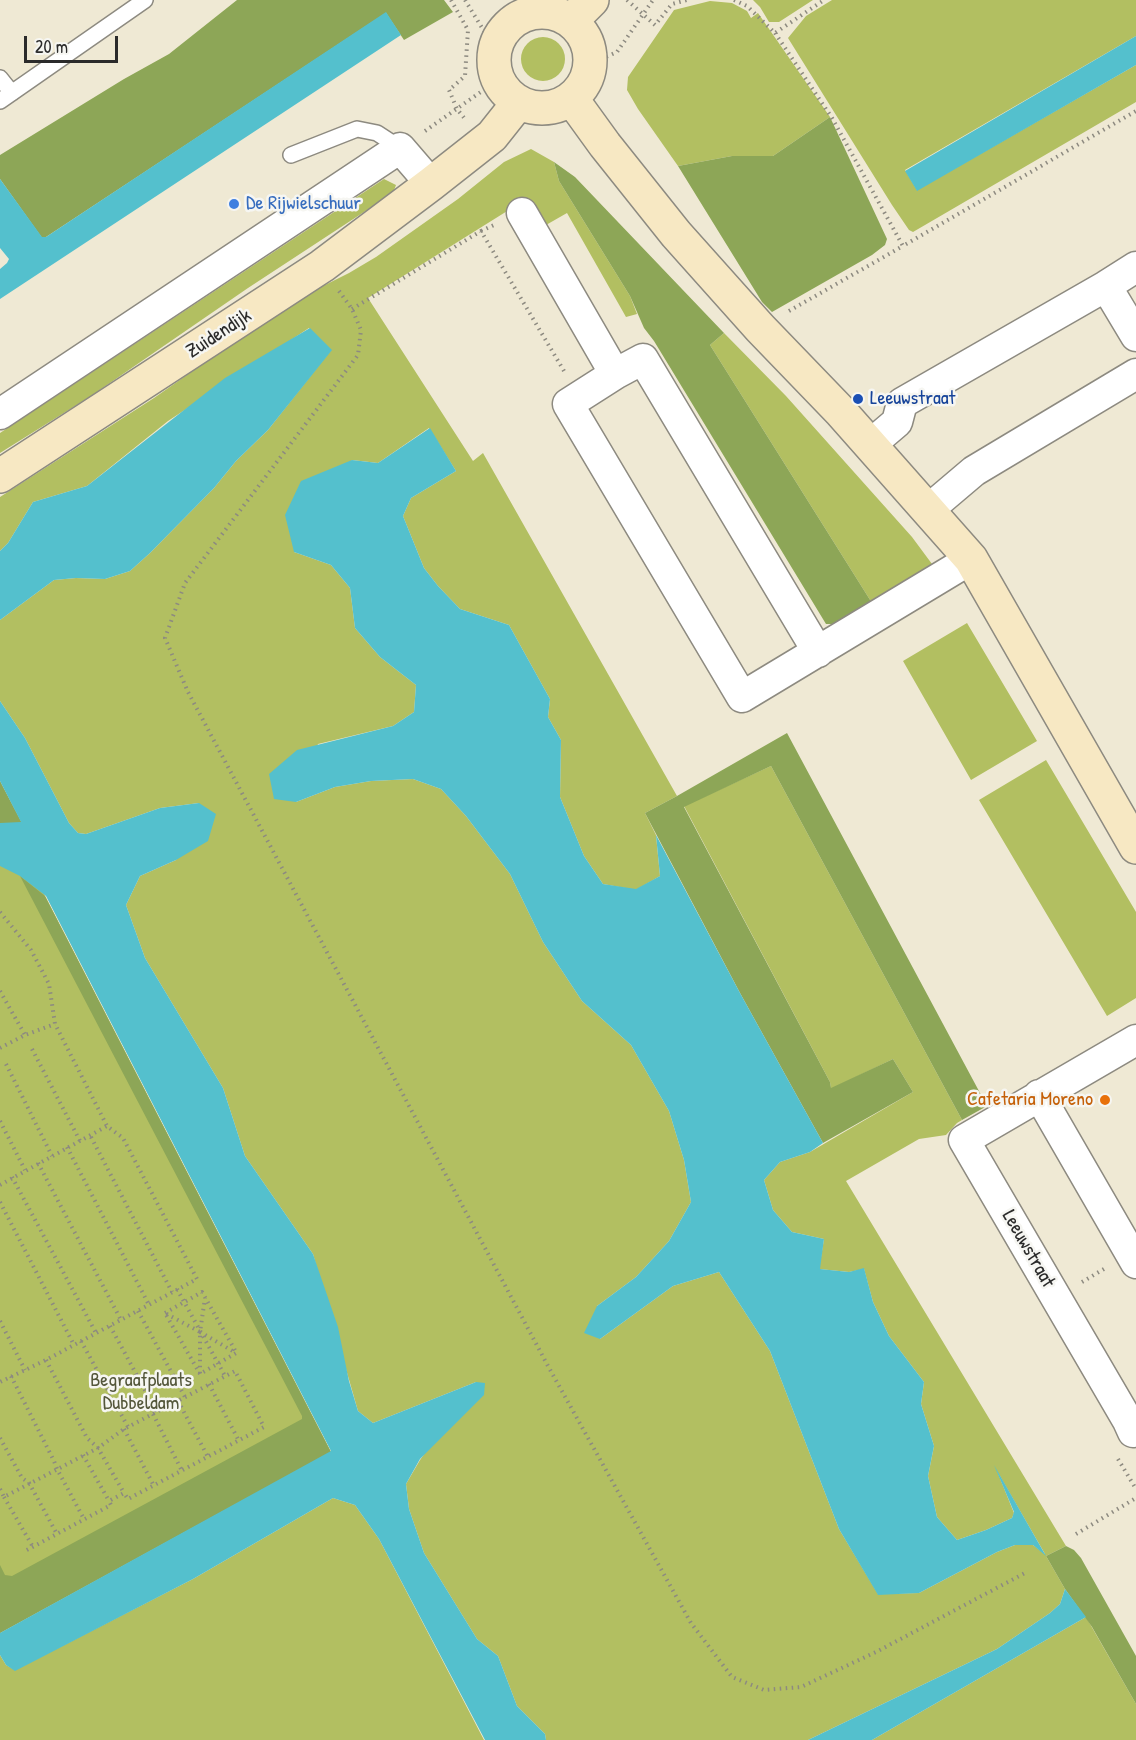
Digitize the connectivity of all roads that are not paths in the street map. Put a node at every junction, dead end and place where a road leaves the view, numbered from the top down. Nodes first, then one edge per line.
1 (145, 0) edge
2 (510, 9) edge
3 (581, 11) edge
4 (504, 77) junction
5 (0, 78) edge
6 (6, 97) edge
7 (571, 98) junction
8 (400, 148) junction
9 (291, 155) dead end
10 (431, 184) junction
11 (522, 213) dead end
12 (1136, 267) edge
13 (1106, 286) junction
14 (1136, 336) edge
15 (615, 374) junction
16 (1136, 374) edge
17 (0, 414) edge
18 (870, 445) junction
19 (0, 476) edge
20 (928, 510) junction
21 (971, 559) junction
22 (818, 652) junction
23 (1136, 847) edge
24 (1136, 1040) edge
25 (1039, 1095) junction
26 (1133, 1258) edge
27 (1136, 1431) edge

1 - 6 lane
2 - 3 street
2 - 4 street, Zuidendijk
3 - 7 street
4 - 7 street
4 - 10 street, Zuidendijk
5 - 6 lane
7 - 18 street
8 - 9 lane
8 - 10 street
8 - 17 street
10 - 19 street, Zuidendijk
11 - 15 street
12 - 13 street
13 - 14 street
13 - 18 street
15 - 22 street
15 - 22 street
16 - 20 street
18 - 20 street
20 - 21 street
21 - 22 street
21 - 23 street
24 - 25 street, Leeuwstraat
25 - 26 street
25 - 27 street, Leeuwstraat

